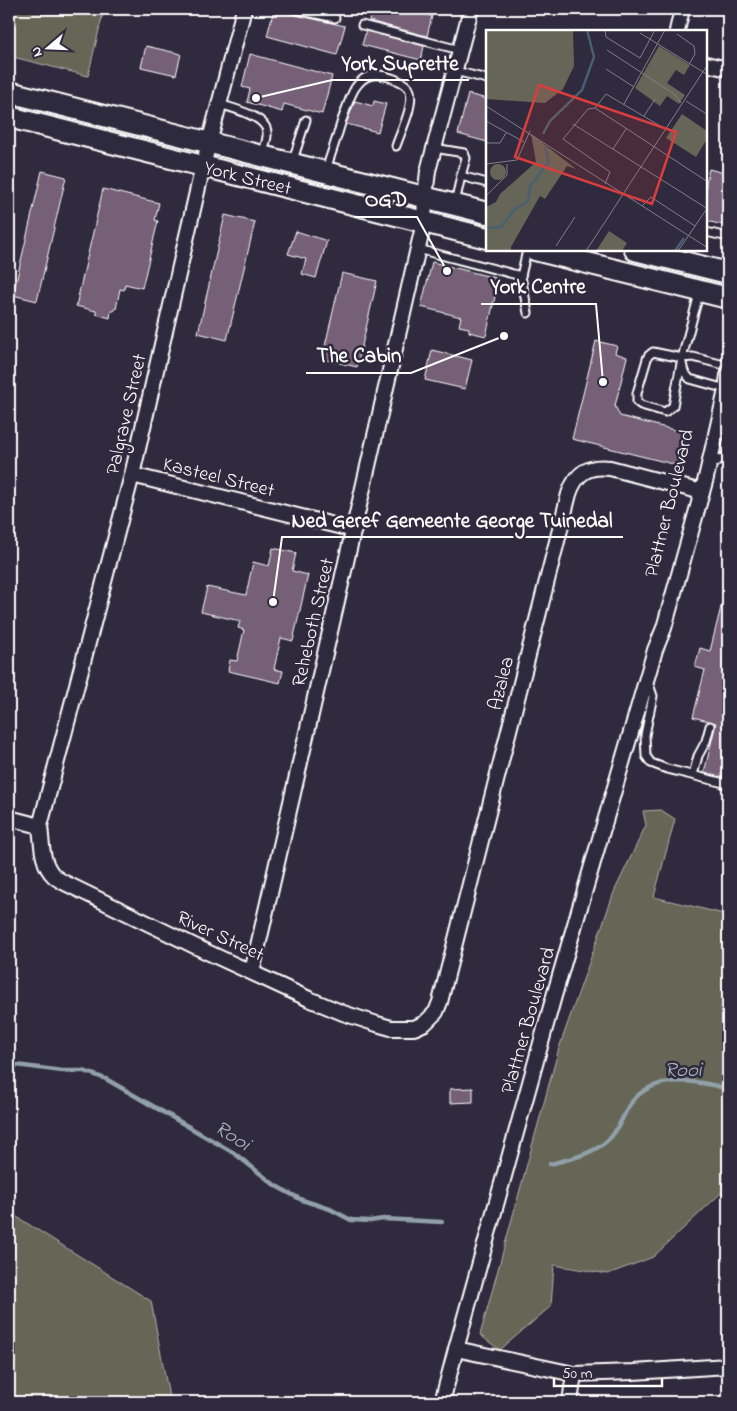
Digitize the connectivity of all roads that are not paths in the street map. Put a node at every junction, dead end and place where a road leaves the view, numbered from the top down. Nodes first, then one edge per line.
1 (244, 9) edge
2 (293, 9) edge
3 (471, 9) edge
4 (682, 9) edge
5 (335, 18) dead end
6 (362, 25) dead end
7 (677, 30) edge
8 (460, 50) junction
9 (707, 64) edge
10 (728, 69) edge
11 (455, 71) junction
12 (486, 79) edge
13 (12, 93) edge
14 (219, 104) junction
15 (9, 119) edge
16 (306, 120) dead end
17 (208, 143) junction
18 (396, 146) dead end
19 (434, 148) junction
20 (262, 156) junction
21 (292, 163) junction
22 (203, 166) junction
23 (325, 172) junction
24 (462, 176) junction
25 (486, 183) edge
26 (425, 197) junction
27 (455, 205) junction
28 (486, 213) edge
29 (424, 222) junction
30 (707, 232) edge
31 (728, 237) edge
32 (486, 238) edge
33 (418, 248) junction
34 (527, 251) edge
35 (538, 251) edge
36 (640, 251) edge
37 (728, 273) edge
38 (521, 276) junction
39 (636, 279) junction
40 (658, 289) dead end
41 (696, 296) junction
42 (728, 298) edge
43 (528, 313) dead end
44 (682, 358) junction
45 (728, 368) edge
46 (690, 379) junction
47 (726, 386) edge
48 (675, 393) junction
49 (728, 456) edge
50 (708, 469) junction
51 (132, 476) junction
52 (697, 490) junction
53 (354, 530) junction
54 (647, 678) junction
55 (710, 726) dead end
56 (693, 775) junction
57 (728, 784) edge
58 (9, 818) edge
59 (40, 826) junction
60 (252, 972) junction
61 (425, 1023) joint
62 (456, 1349) junction
63 (728, 1366) edge
64 (574, 1374) junction
65 (442, 1402) edge
66 (570, 1402) edge

1 - 14 street, Palgrave Street
2 - 5 lane
3 - 8 street, Reheboth Street
4 - 7 street
6 - 8 lane
8 - 11 street, Reheboth Street
9 - 10 street
11 - 12 lane
11 - 19 street, Reheboth Street
13 - 15 street
13 - 17 main road, York Street
14 - 17 street, Palgrave Street
14 - 20 lane
15 - 22 main road, York Street
16 - 21 lane
17 - 20 main road, York Street
17 - 22 street, Palgrave Street
18 - 23 lane
19 - 24 lane
19 - 26 street, Reheboth Street
20 - 21 main road, York Street
21 - 23 main road, York Street
22 - 29 main road, York Street
22 - 51 street, Palgrave Street
23 - 26 main road, York Street
24 - 25 lane
24 - 27 lane
26 - 27 main road, York Street
26 - 29 street, Reheboth Street
27 - 28 main road, York Street
29 - 32 main road, York Street
29 - 33 street, Reheboth Street
30 - 31 lane
33 - 38 lane
33 - 53 street, Reheboth Street
34 - 38 lane
35 - 39 main road
36 - 37 main road
38 - 43 lane
39 - 40 lane
39 - 41 main road
41 - 42 main road
41 - 44 lane
44 - 45 lane
44 - 46 lane
44 - 48 lane
44 - 48 lane
45 - 47 street, Plattner Boulevard
46 - 47 lane
46 - 48 lane
47 - 50 street, Plattner Boulevard
47 - 52 street, Plattner Boulevard
49 - 50 lane
50 - 52 street, Plattner Boulevard
51 - 53 street, Kasteel Street
51 - 59 street, Palgrave Street
52 - 54 street, Plattner Boulevard
52 - 61 street, Azalea
53 - 60 street, Reheboth Street
54 - 56 lane
54 - 62 street, Plattner Boulevard
55 - 56 lane
56 - 57 lane
58 - 59 street
59 - 60 street, River Street
60 - 61 street, River Street
62 - 64 street
62 - 65 street, Plattner Boulevard
63 - 64 street
64 - 66 street

